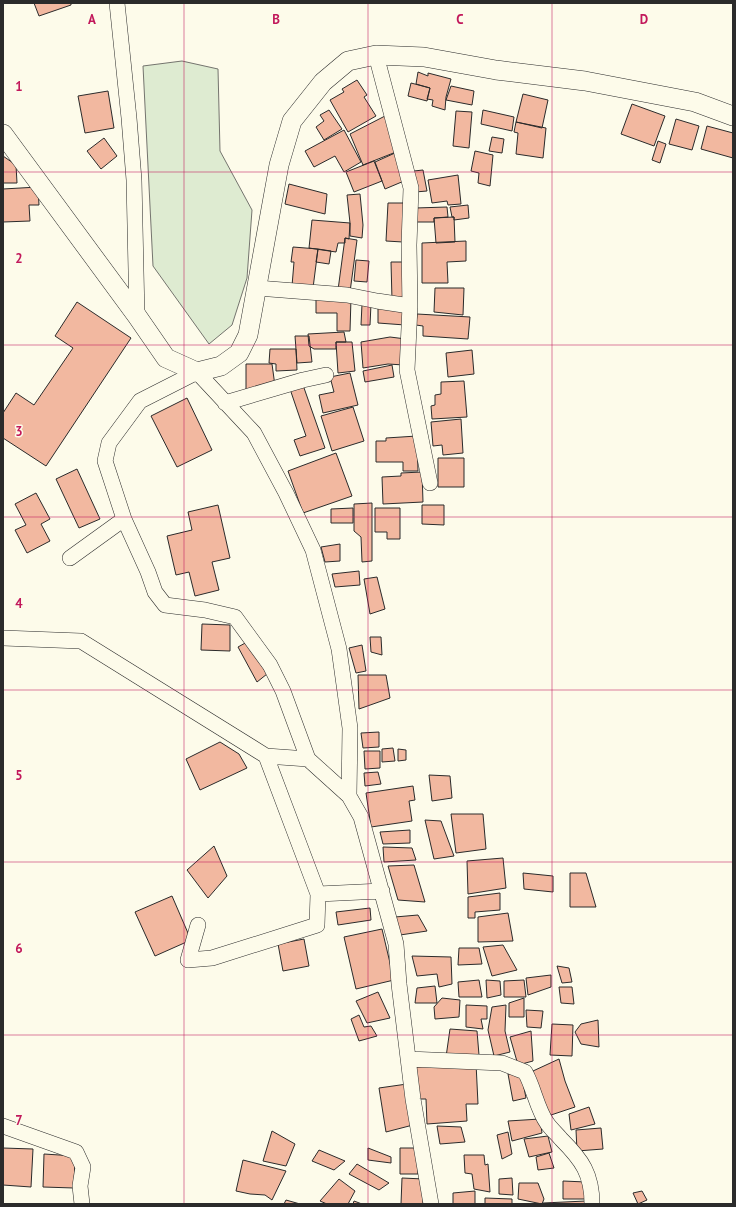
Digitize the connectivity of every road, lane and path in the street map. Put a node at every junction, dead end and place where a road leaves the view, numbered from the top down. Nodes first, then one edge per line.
1 (117, 3) edge
2 (376, 55) junction
3 (733, 116) edge
4 (3, 134) edge
5 (257, 288) junction
6 (410, 306) junction
7 (137, 316) junction
8 (197, 372) junction
9 (326, 375) dead end
10 (225, 403) junction
11 (430, 483) dead end
12 (124, 519) junction
13 (70, 558) dead end
14 (3, 638) edge
15 (266, 756) junction
16 (308, 759) junction
17 (348, 796) junction
18 (382, 891) junction
19 (318, 894) junction
20 (198, 925) dead end
21 (408, 1059) junction
22 (3, 1126) edge
23 (82, 1204) edge
24 (431, 1204) edge
25 (592, 1204) edge

1 - 7 street
2 - 3 street
2 - 5 street
2 - 6 street
4 - 7 street
5 - 6 street
5 - 8 street
6 - 11 street
7 - 8 street
8 - 10 street
8 - 12 street
9 - 10 street
10 - 17 street
12 - 13 street
12 - 16 street
14 - 15 street
15 - 16 street
15 - 19 street
16 - 17 street
17 - 18 street
18 - 19 street
18 - 21 street
19 - 20 street
21 - 24 street
21 - 25 street
22 - 23 street

